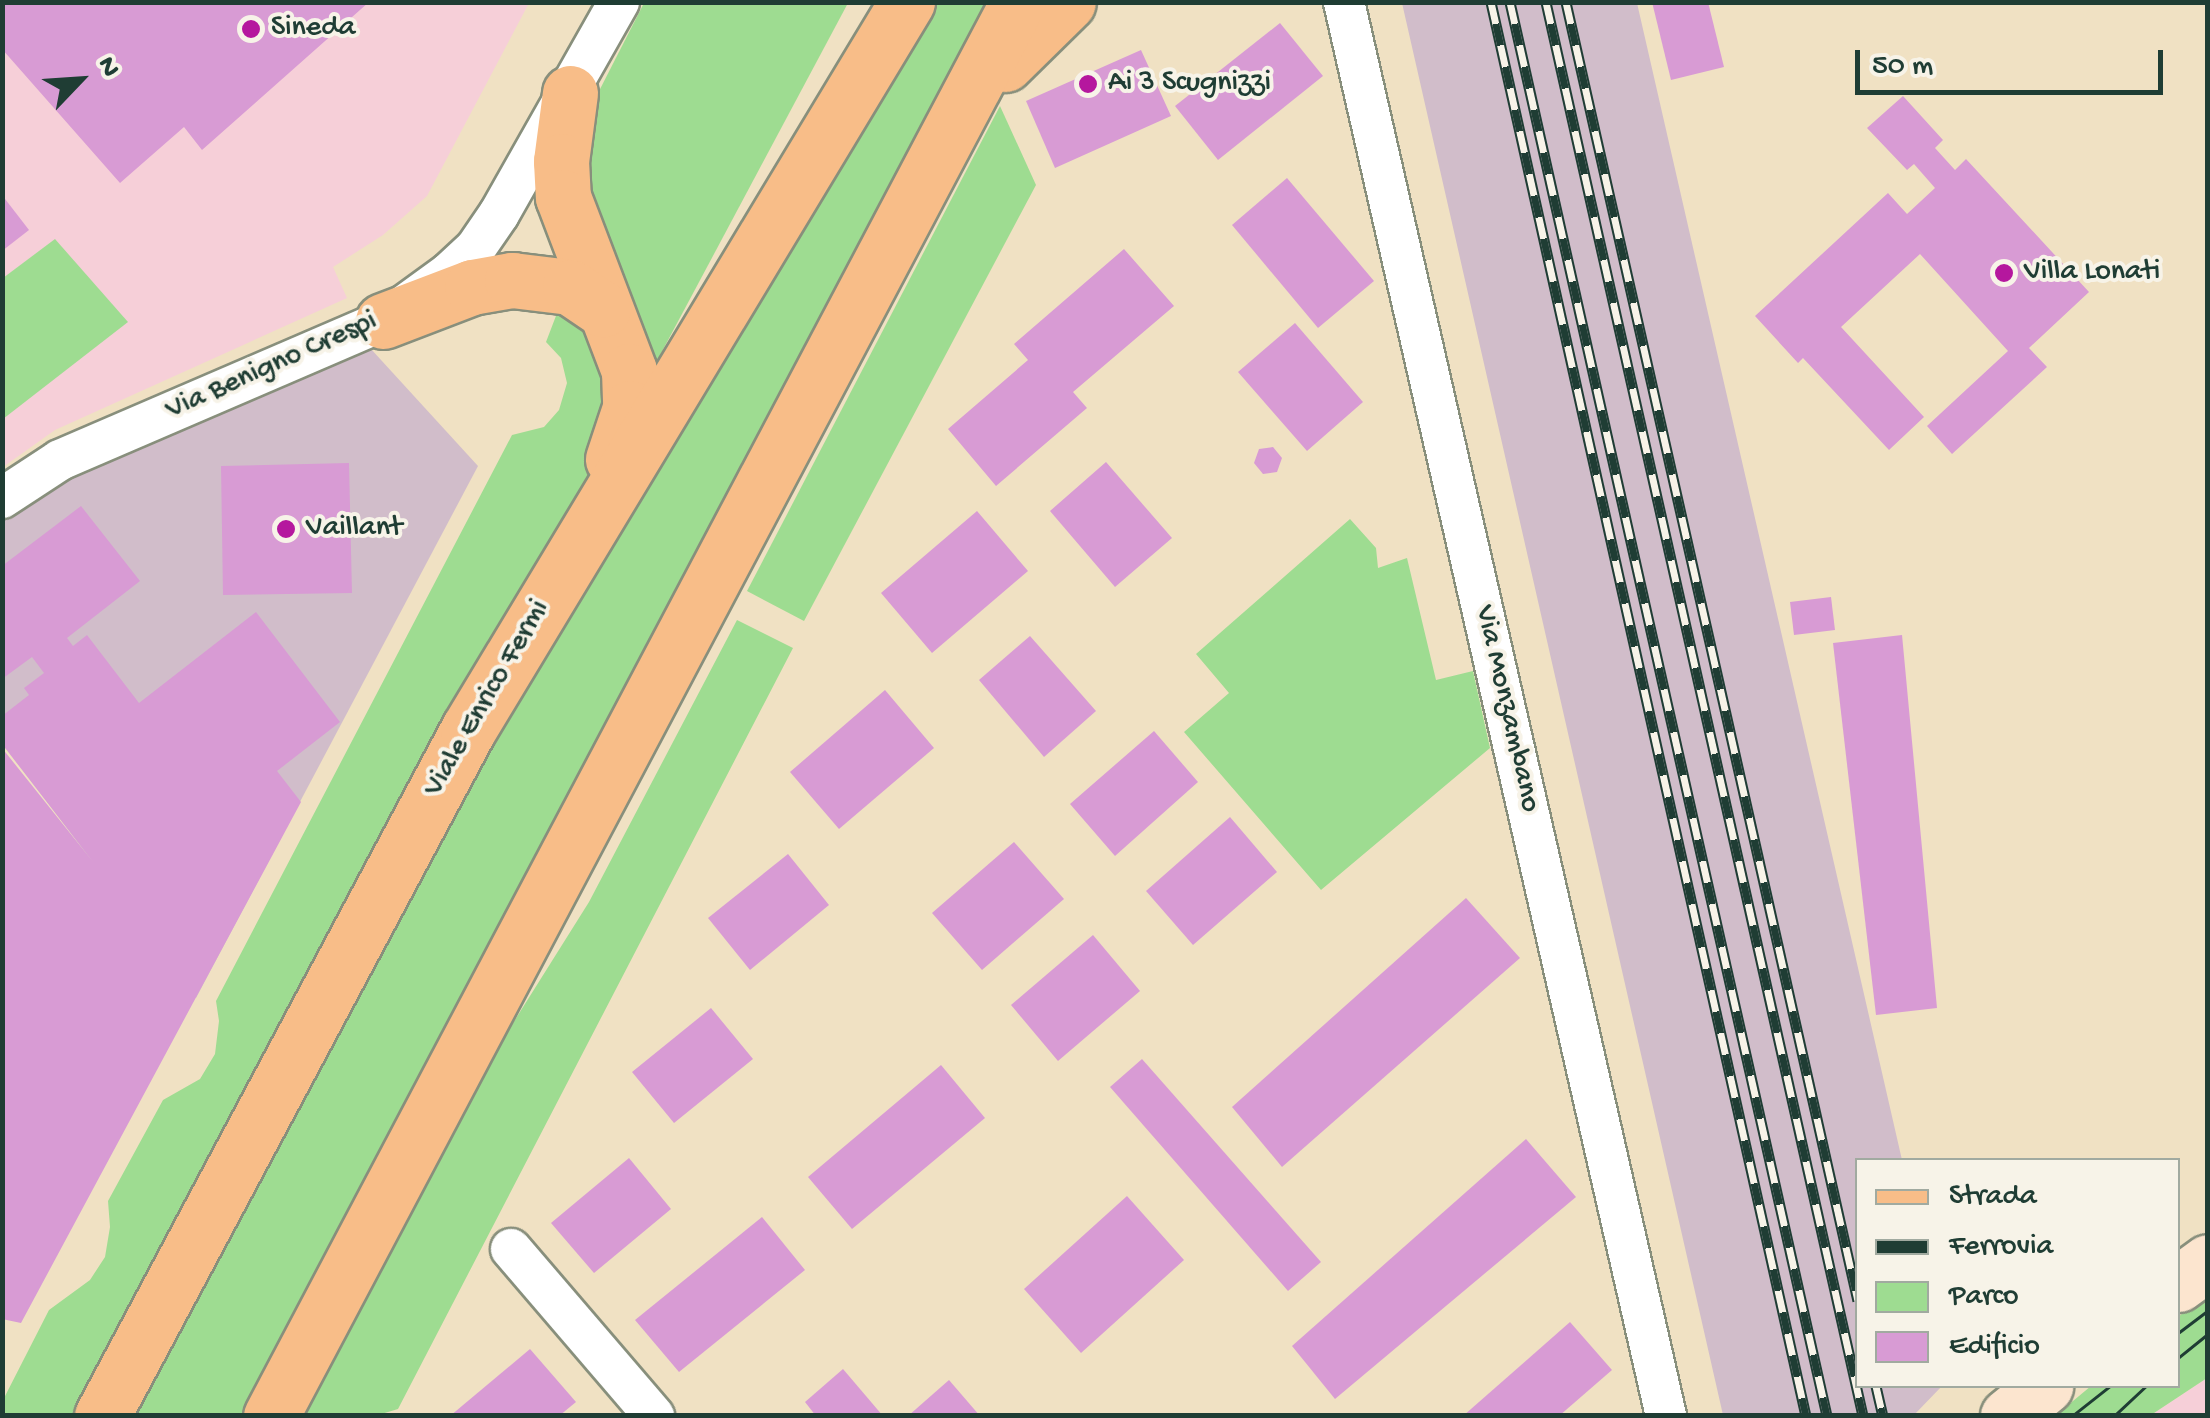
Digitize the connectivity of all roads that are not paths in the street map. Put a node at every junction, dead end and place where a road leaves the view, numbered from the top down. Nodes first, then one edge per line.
1 (620, 2) edge
2 (908, 2) edge
3 (1018, 2) edge
4 (1068, 2) edge
5 (1344, 2) edge
6 (570, 93) junction
7 (959, 114) junction
8 (603, 309) junction
9 (383, 321) junction
10 (2, 498) edge
11 (594, 518) junction
12 (511, 1248) dead end
13 (2208, 1262) edge
14 (2180, 1283) edge
15 (2043, 1388) edge
16 (102, 1416) edge
17 (272, 1416) edge
18 (654, 1416) edge
19 (1666, 1416) edge
20 (2008, 1416) edge

1 - 6 street
2 - 11 main road, Viale Enrico Fermi
3 - 7 main road
4 - 7 main road
5 - 19 street, Via Monzambano
6 - 8 main road
6 - 9 street, Via Benigno Crespi
7 - 17 main road
8 - 9 main road
8 - 11 main road
9 - 10 street, Via Benigno Crespi
11 - 16 main road, Viale Enrico Fermi
12 - 18 street
13 - 14 main road
15 - 20 main road

